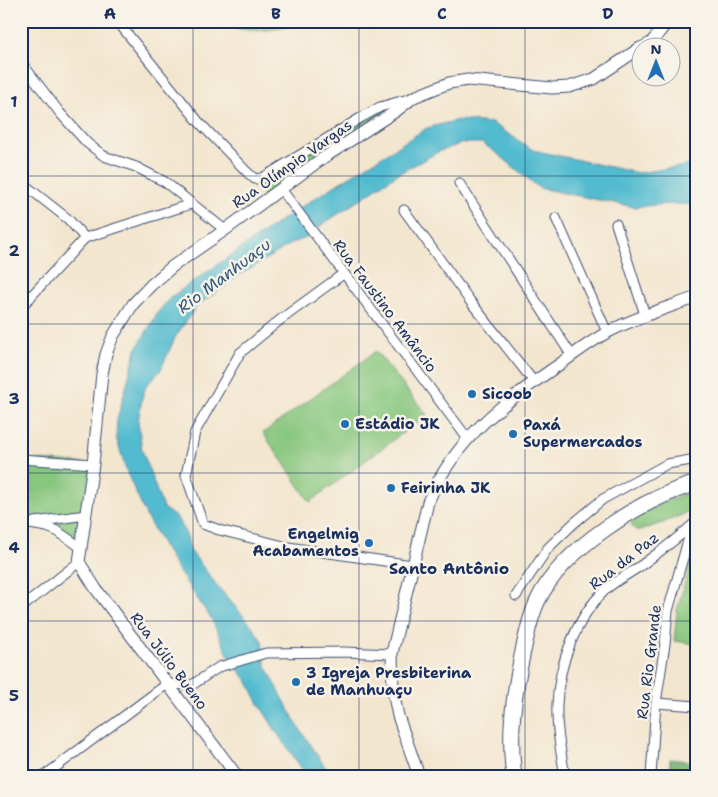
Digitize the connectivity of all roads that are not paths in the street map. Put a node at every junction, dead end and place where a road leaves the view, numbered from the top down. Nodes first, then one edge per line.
1 (117, 21) edge
2 (668, 21) edge
3 (654, 38) edge
4 (630, 55) edge
5 (21, 62) edge
6 (414, 97) junction
7 (21, 182) edge
8 (458, 183) dead end
9 (281, 189) junction
10 (192, 204) junction
11 (404, 210) dead end
12 (556, 218) dead end
13 (616, 224) dead end
14 (225, 230) junction
15 (86, 238) junction
16 (343, 274) junction
17 (21, 290) edge
18 (30, 298) junction
19 (697, 298) edge
20 (21, 307) edge
21 (645, 315) junction
22 (607, 332) junction
23 (572, 356) junction
24 (534, 382) junction
25 (468, 439) junction
26 (21, 459) edge
27 (697, 459) edge
28 (94, 464) junction
29 (697, 483) edge
30 (21, 510) edge
31 (86, 515) junction
32 (22, 523) edge
33 (694, 523) edge
34 (82, 548) junction
35 (80, 562) junction
36 (412, 565) junction
37 (516, 596) dead end
38 (21, 608) edge
39 (392, 654) junction
40 (167, 684) junction
41 (656, 703) junction
42 (697, 706) edge
43 (44, 776) edge
44 (237, 776) edge
45 (419, 776) edge
46 (514, 776) edge
47 (564, 776) edge
48 (651, 776) edge

1 - 6 street
2 - 3 street, Rua Olímpio Vargas
4 - 6 street, Rua Olímpio Vargas
5 - 10 street
6 - 9 street, Rua Olímpio Vargas
7 - 15 street
8 - 23 street
9 - 14 street, Rua Olímpio Vargas
9 - 16 street, Rua Faustino Amâncio
10 - 14 street
10 - 15 street
11 - 24 street
12 - 22 street
13 - 21 street
14 - 28 street, Rua Olímpio Vargas
15 - 18 street
16 - 25 street, Rua Faustino Amâncio
16 - 36 street
17 - 18 street
18 - 20 street
19 - 21 street
21 - 22 street
22 - 23 street
23 - 24 street
24 - 25 street
25 - 36 street
26 - 28 street
27 - 37 street
28 - 31 street, Rua Olímpio Vargas
29 - 46 highway
30 - 32 street
31 - 32 street
31 - 34 street, Rua Olímpio Vargas
32 - 34 street
33 - 41 street, Rua Rio Grande
33 - 47 street, Rua da Paz
34 - 35 street, Rua Olímpio Vargas
35 - 38 street
35 - 40 street, Rua Júlio Bueno
36 - 39 street
39 - 40 street
39 - 45 street
40 - 43 street
40 - 44 street, Rua Júlio Bueno
41 - 42 street
41 - 48 street, Rua Rio Grande

